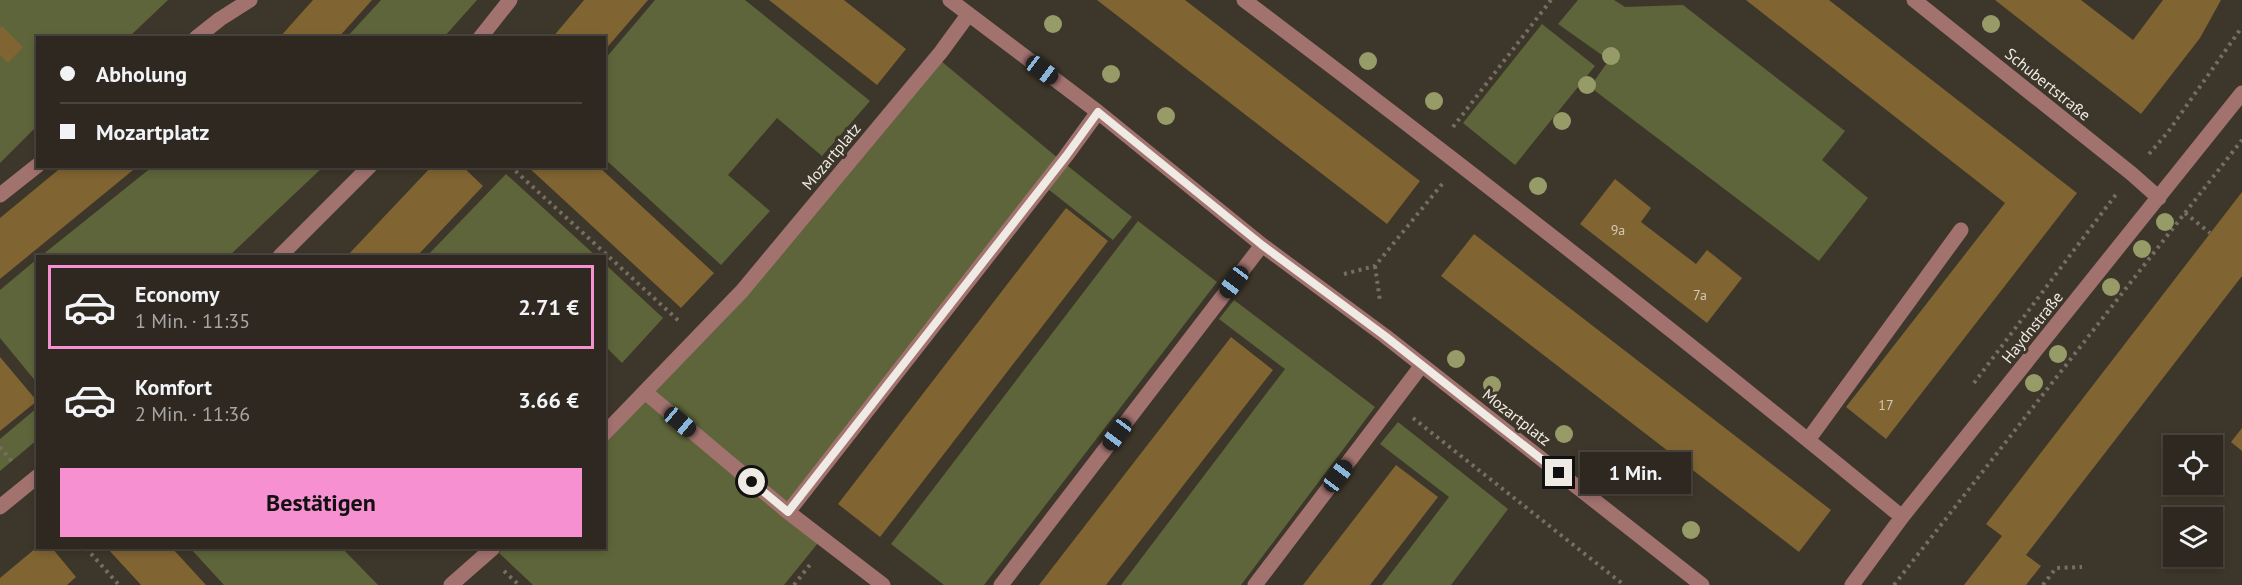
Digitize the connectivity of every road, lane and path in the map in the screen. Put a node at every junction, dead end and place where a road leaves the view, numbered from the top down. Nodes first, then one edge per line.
1 (250, 0) edge
2 (510, 0) edge
3 (950, 0) edge
4 (1244, 0) edge
5 (1551, 0) edge
6 (1914, 0) edge
7 (968, 15) junction
8 (2242, 27) edge
9 (199, 36) edge
10 (482, 36) edge
11 (2242, 93) edge
12 (1098, 112) junction
13 (2242, 140) edge
14 (1438, 147) junction
15 (1459, 163) junction
16 (36, 167) edge
17 (368, 168) edge
18 (512, 168) edge
19 (2132, 174) junction
20 (0, 195) edge
21 (2159, 198) junction
22 (2185, 213) junction
23 (1961, 230) dead end
24 (2210, 233) dead end
25 (1262, 245) junction
26 (281, 255) edge
27 (1311, 282) junction
28 (698, 338) junction
29 (1422, 365) junction
30 (1970, 387) dead end
31 (645, 392) junction
32 (1394, 402) junction
33 (606, 432) edge
34 (1808, 440) junction
35 (36, 478) edge
36 (0, 507) edge
37 (788, 512) junction
38 (1902, 518) junction
39 (87, 549) edge
40 (492, 549) edge
41 (2082, 567) dead end
42 (119, 585) edge
43 (451, 585) edge
44 (883, 585) edge
45 (1001, 585) edge
46 (1255, 585) edge
47 (1624, 585) edge
48 (1702, 585) edge
49 (1852, 585) edge
50 (1894, 585) edge
51 (2043, 585) edge

1 - 9 street
2 - 10 street
3 - 7 street
4 - 14 street
5 - 14 path
6 - 19 street, Schubertstraße
7 - 12 street, Mozartplatz
7 - 28 street, Mozartplatz
8 - 19 path
11 - 21 street, Haydnstraße
12 - 25 street, Mozartplatz
12 - 37 street
13 - 22 path
14 - 15 street
15 - 27 path
15 - 34 street
16 - 20 street
17 - 26 street
18 - 28 path
19 - 21 street, Schubertstraße
19 - 30 path
21 - 38 street, Haydnstraße
22 - 24 path
22 - 50 path
23 - 34 street
25 - 27 street, Mozartplatz
25 - 45 street
27 - 29 street, Mozartplatz
28 - 31 street, Mozartplatz
29 - 32 street
29 - 48 street, Mozartplatz
31 - 33 street, Mozartplatz
31 - 37 street
32 - 46 street
32 - 47 path
34 - 38 street
35 - 36 street
37 - 44 street
38 - 49 street, Haydnstraße
39 - 42 path
40 - 43 street
41 - 51 path

